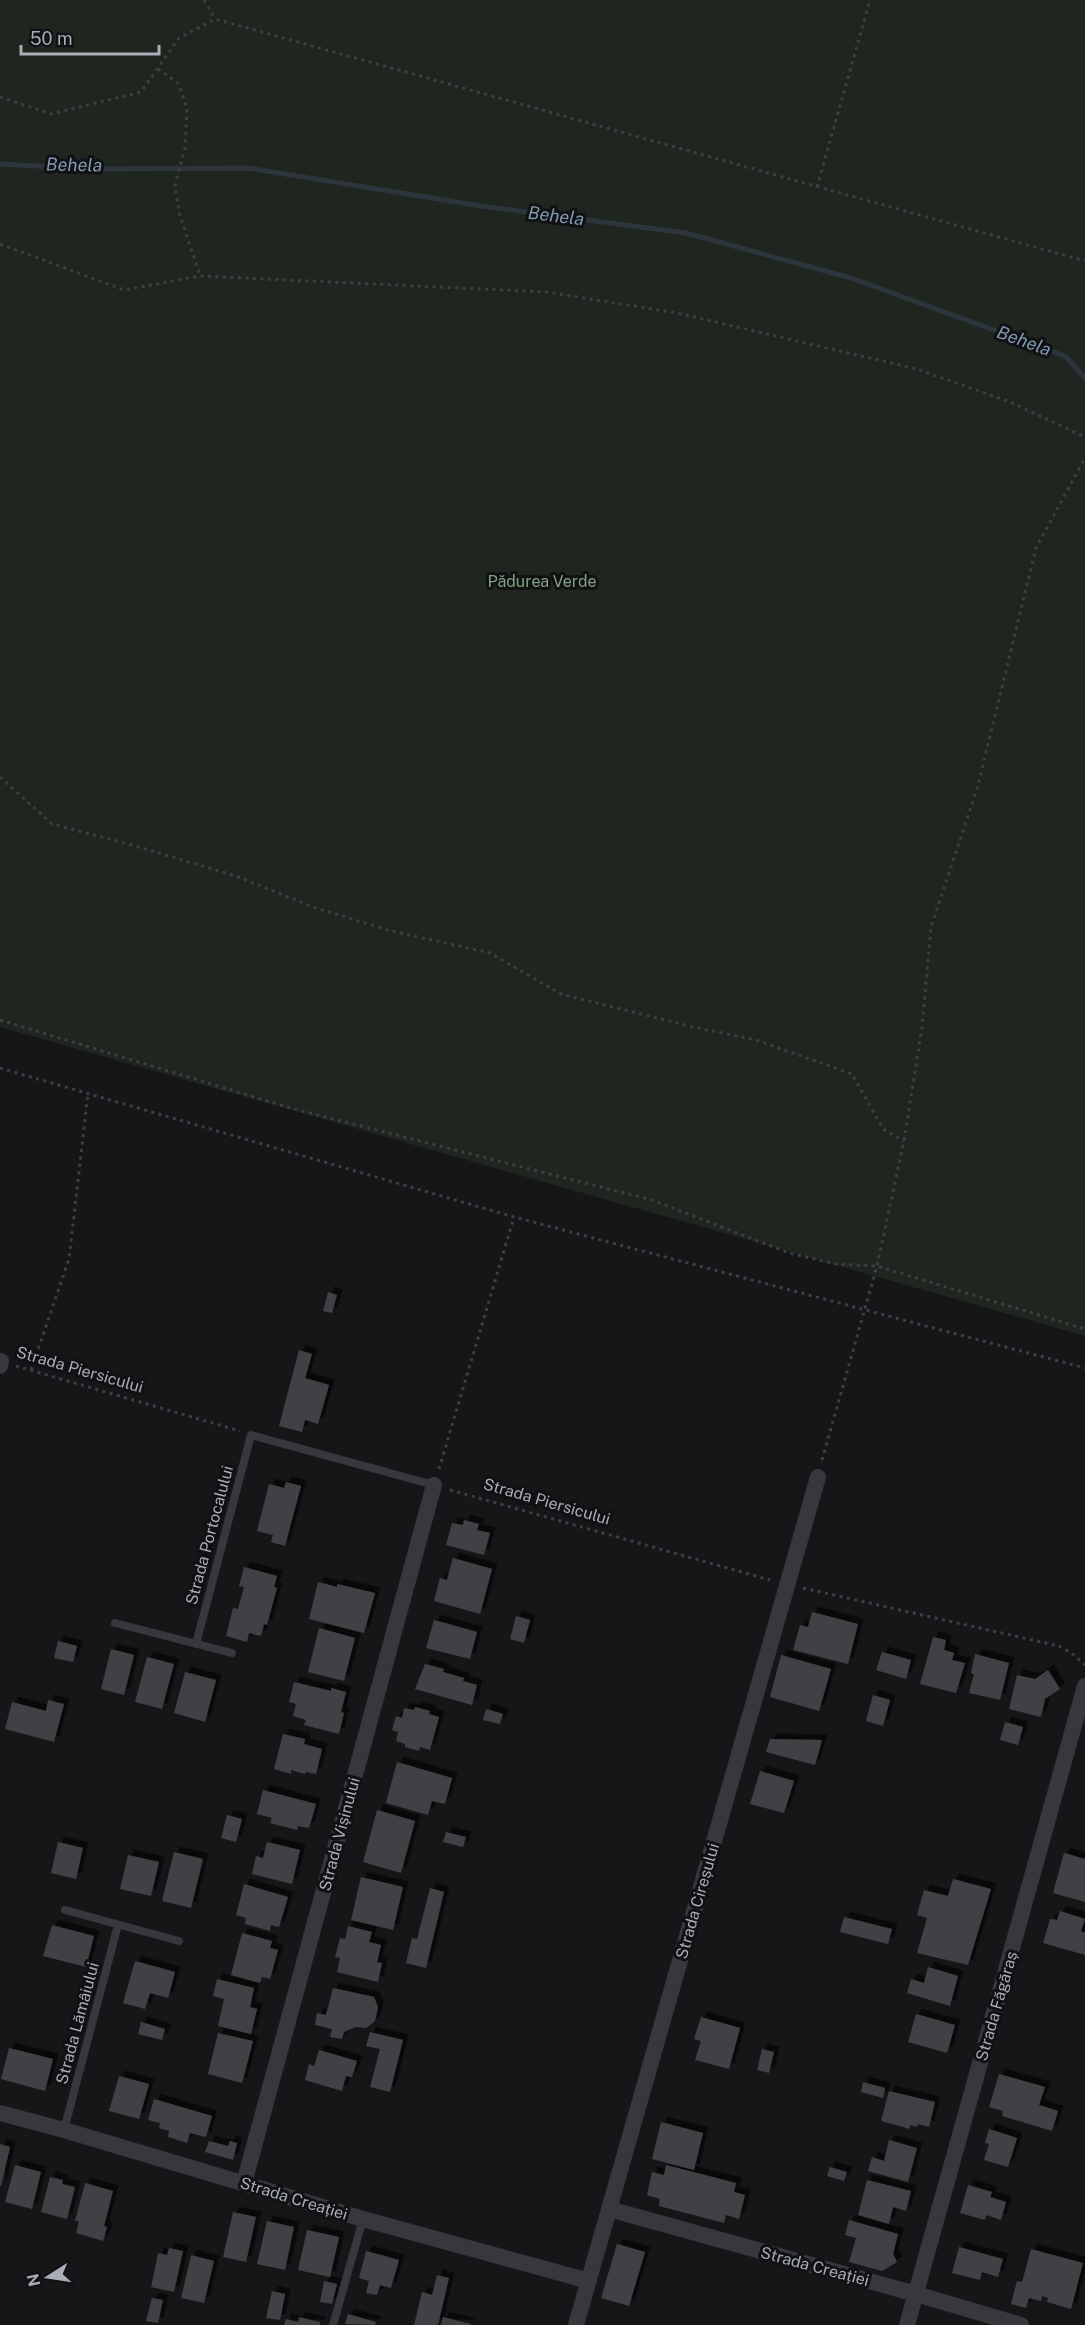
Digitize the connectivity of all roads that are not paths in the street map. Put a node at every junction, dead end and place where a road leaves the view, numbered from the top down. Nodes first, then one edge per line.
1 (818, 1477) road end
2 (434, 1485) joint
3 (115, 1623) dead end
4 (196, 1644) junction
5 (231, 1653) dead end
6 (1085, 1686) edge
7 (64, 1910) dead end
8 (118, 1925) junction
9 (179, 1941) dead end
10 (0, 2113) edge
11 (64, 2130) junction
12 (244, 2183) junction
13 (609, 2209) junction
14 (363, 2219) junction
15 (589, 2281) junction
16 (916, 2294) junction
17 (333, 2325) edge
18 (576, 2325) edge
19 (907, 2325) edge
20 (1021, 2325) edge

1 - 13 street, Strada Cireșului
2 - 4 lane, Strada Portocalului
2 - 12 street, Strada Vișinului
3 - 4 lane
4 - 5 lane
6 - 16 street, Strada Făgăraș
7 - 8 lane
8 - 9 lane
8 - 11 lane, Strada Lămâiului
10 - 11 street, Strada Creației
11 - 12 street, Strada Creației
12 - 14 street, Strada Creației
13 - 15 street, Strada Cireșului
13 - 16 street, Strada Creației
14 - 15 street, Strada Creației
14 - 17 lane
15 - 18 street, Strada Cireșului
16 - 19 street, Strada Făgăraș
16 - 20 street, Strada Creației

